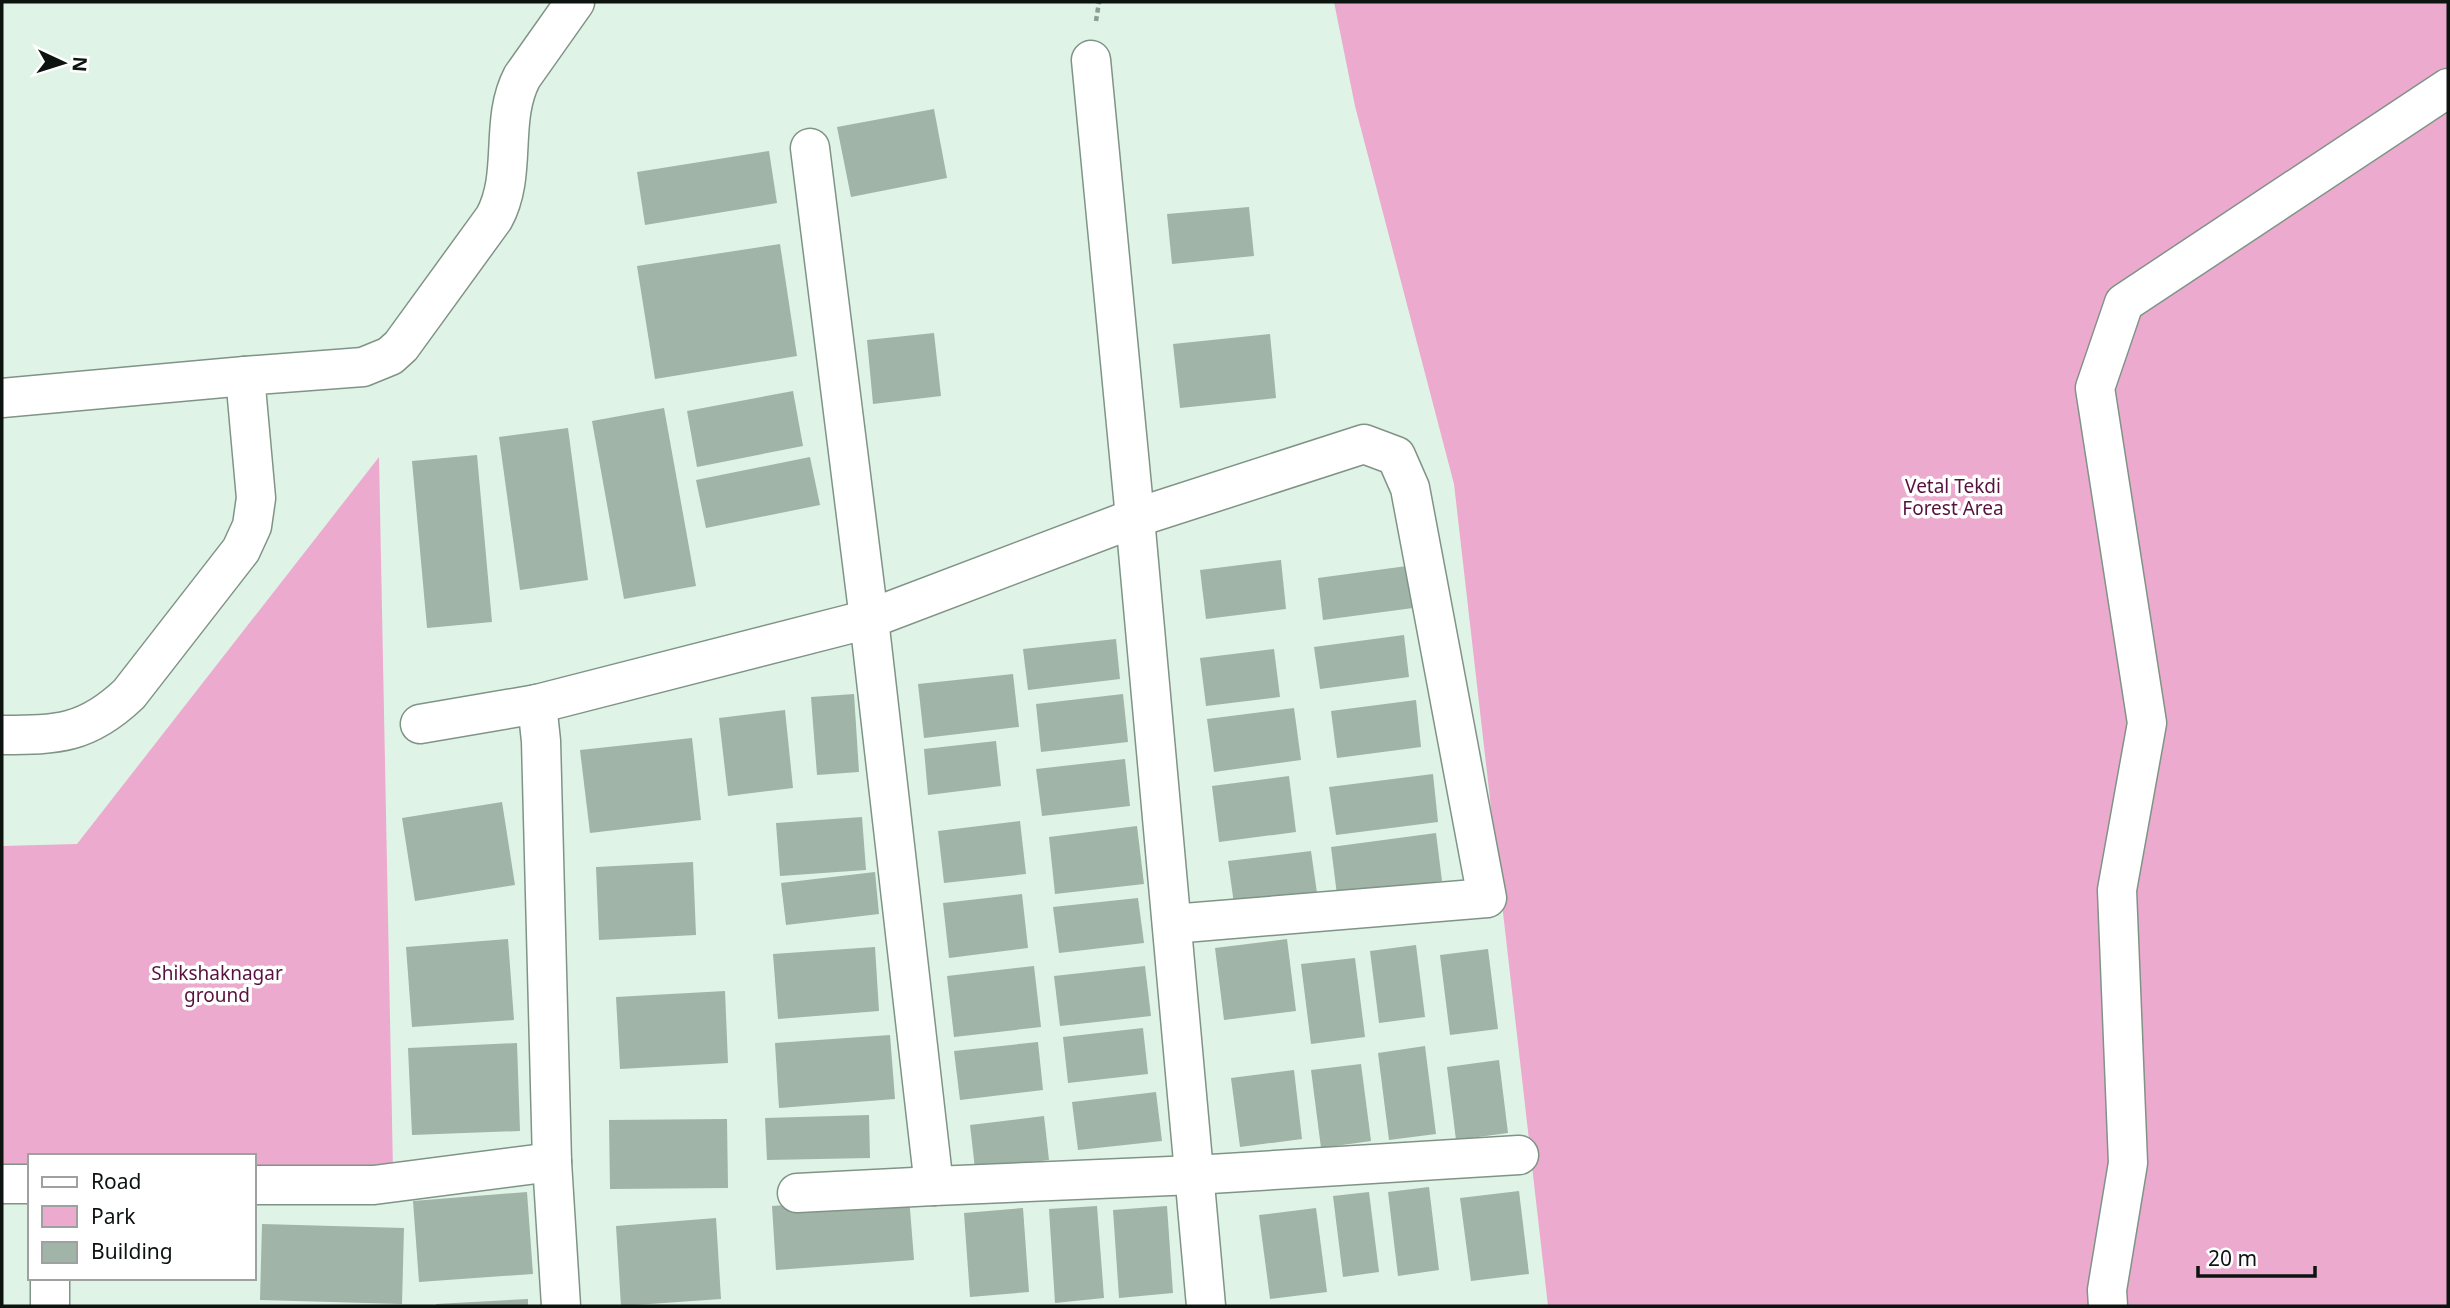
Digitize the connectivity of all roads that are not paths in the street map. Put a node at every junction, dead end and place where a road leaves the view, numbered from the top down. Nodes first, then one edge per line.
1 (575, 2) edge
2 (1091, 60) dead end
3 (2448, 88) edge
4 (810, 148) dead end
5 (244, 376) junction
6 (2, 398) edge
7 (1136, 518) junction
8 (869, 619) junction
9 (537, 704) junction
10 (420, 724) dead end
11 (2, 735) edge
12 (1172, 924) junction
13 (1519, 1155) dead end
14 (552, 1162) junction
15 (1194, 1175) junction
16 (2, 1184) edge
17 (28, 1184) edge
18 (256, 1185) edge
19 (934, 1186) junction
20 (797, 1193) dead end
21 (50, 1280) edge
22 (50, 1306) edge
23 (561, 1306) edge
24 (1206, 1306) edge
25 (2108, 1306) edge

1 - 5 street
2 - 7 street
3 - 25 street
4 - 8 street
5 - 6 street
5 - 11 street
7 - 8 street
7 - 12 street
7 - 12 street
8 - 9 street
8 - 19 street
9 - 10 street
9 - 14 street
12 - 15 street
13 - 15 street
14 - 18 street
14 - 23 street
15 - 19 street
15 - 24 street
16 - 17 street
19 - 20 street
21 - 22 street

